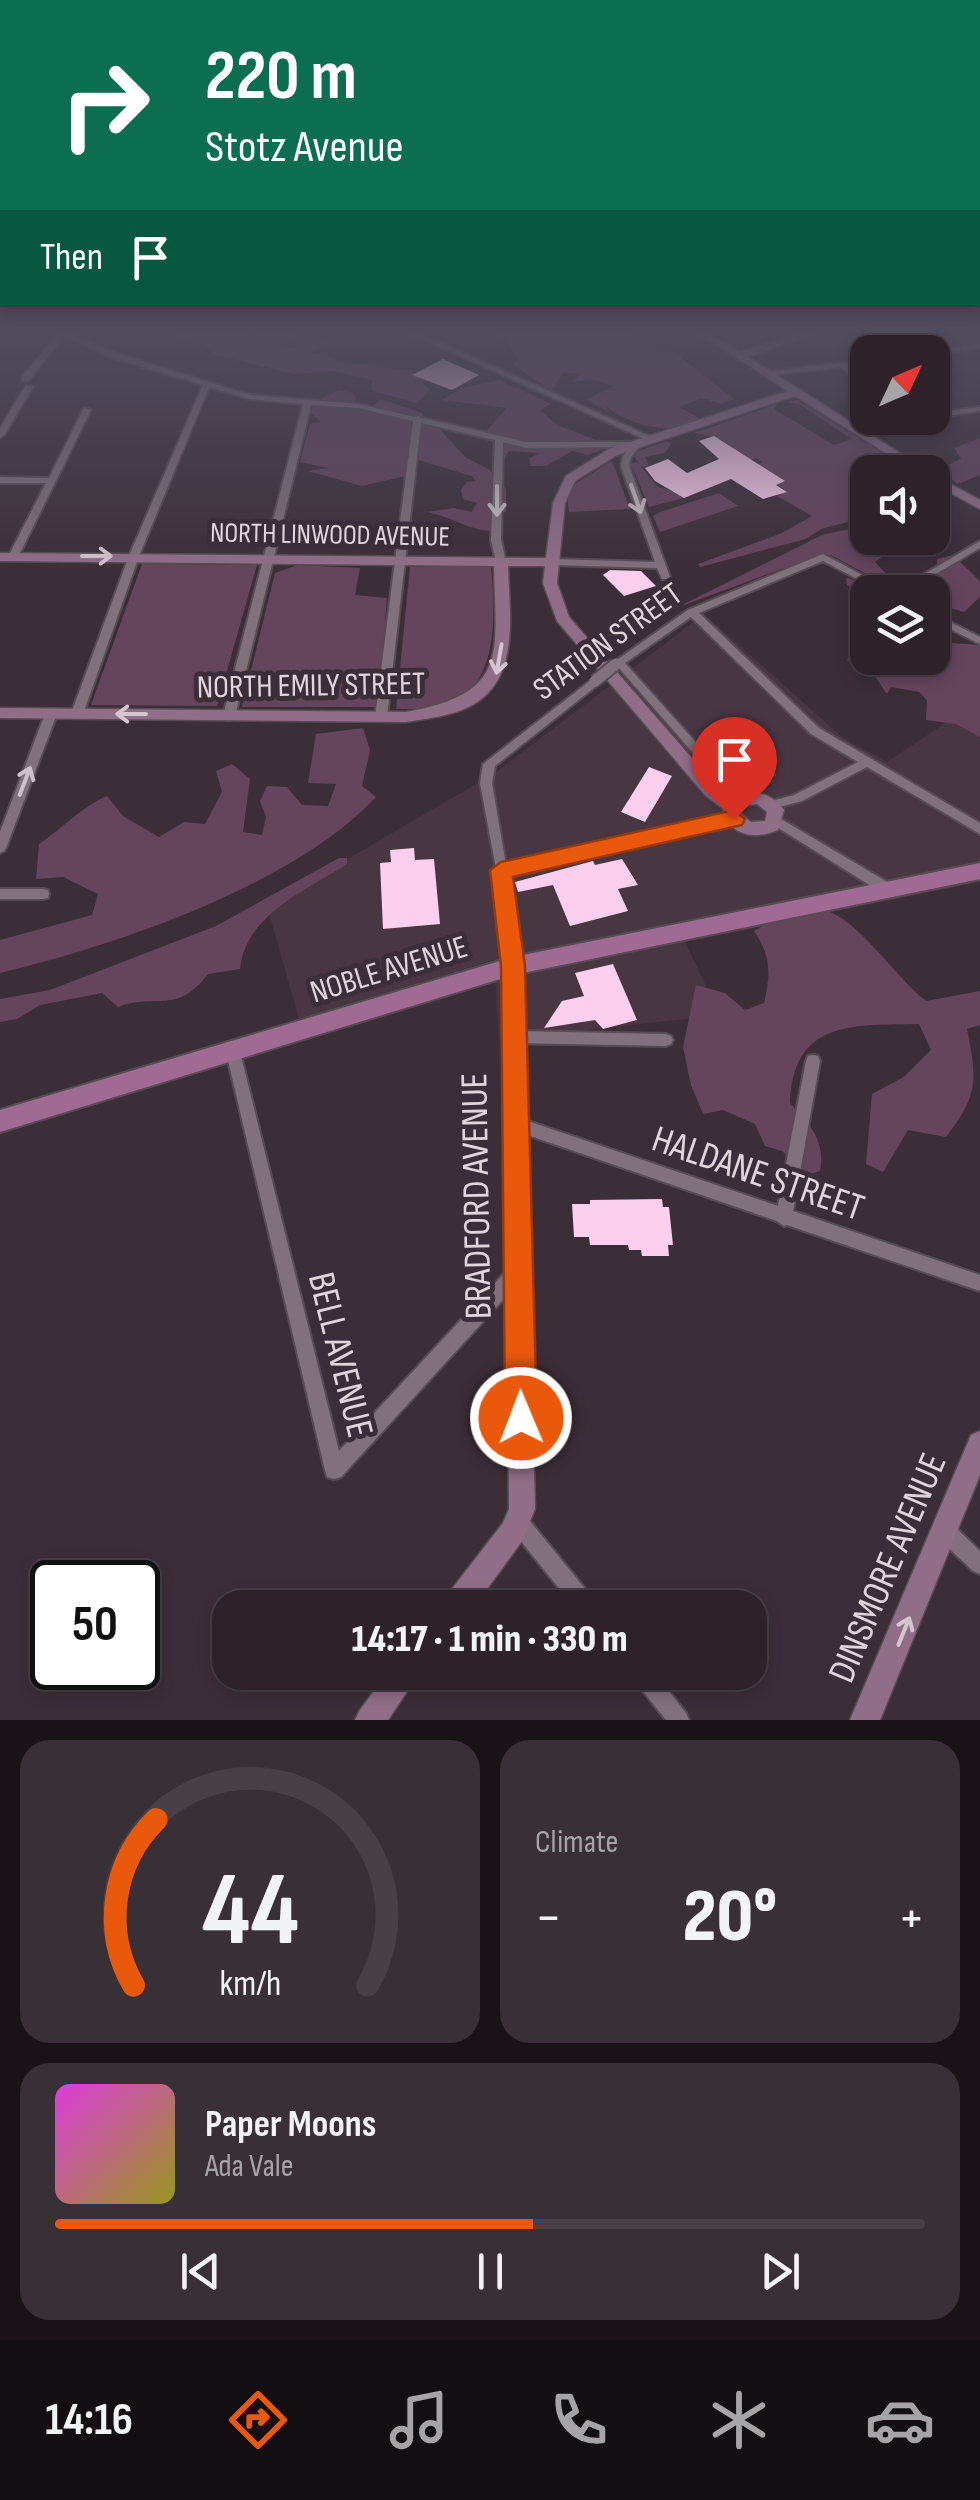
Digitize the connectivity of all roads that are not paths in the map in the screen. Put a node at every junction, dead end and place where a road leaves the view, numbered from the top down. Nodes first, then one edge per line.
1 (86, 412) edge
2 (195, 412) edge
3 (305, 412) edge
4 (389, 412) edge
5 (582, 412) edge
6 (735, 412) edge
7 (828, 412) edge
8 (5, 416) edge
9 (418, 418) junction
10 (850, 426) edge
11 (0, 435) edge
12 (864, 435) edge
13 (499, 439) junction
14 (645, 442) junction
15 (897, 455) edge
16 (0, 480) edge
17 (48, 480) junction
18 (950, 488) edge
19 (975, 503) edge
20 (980, 544) edge
21 (134, 556) junction
22 (6, 557) edge
23 (268, 559) junction
24 (658, 561) junction
25 (402, 562) junction
26 (502, 562) junction
27 (552, 562) junction
28 (856, 575) edge
29 (928, 575) edge
30 (665, 577) dead end
31 (692, 612) junction
32 (950, 625) edge
33 (980, 641) edge
34 (617, 663) junction
35 (0, 714) edge
36 (50, 714) junction
37 (76, 714) junction
38 (229, 716) junction
39 (381, 717) junction
40 (865, 763) junction
41 (489, 764) joint
42 (735, 807) junction
43 (774, 813) junction
44 (5, 819) edge
45 (980, 830) edge
46 (0, 848) edge
47 (501, 870) junction
48 (980, 871) edge
49 (884, 887) junction
50 (0, 894) edge
51 (43, 894) dead end
52 (513, 966) junction
53 (514, 1038) junction
54 (666, 1040) dead end
55 (233, 1052) junction
56 (813, 1061) dead end
57 (0, 1121) edge
58 (516, 1124) junction
59 (784, 1218) junction
60 (518, 1272) junction
61 (980, 1283) edge
62 (980, 1444) edge
63 (518, 1522) junction
64 (945, 1532) junction
65 (980, 1564) edge
66 (468, 1590) edge
67 (573, 1590) edge
68 (392, 1690) edge
69 (655, 1690) edge
70 (370, 1720) edge
71 (679, 1720) edge
72 (864, 1720) edge

1 - 17 street
2 - 21 street
3 - 23 street
4 - 9 street
5 - 14 street
6 - 14 main road
7 - 10 main road
8 - 11 street
9 - 13 street
9 - 25 street
12 - 15 main road
13 - 14 street
13 -> 26 street
14 -> 24 street
14 - 27 main road
16 - 17 street
17 - 22 street
18 - 19 main road
20 - 29 street
22 -> 21 main road, NORTH LINWOOD AVENUE
21 - 23 main road, NORTH LINWOOD AVENUE
21 - 37 street
23 - 25 main road, NORTH LINWOOD AVENUE
23 - 38 street
24 - 27 street, NORTH LINWOOD AVENUE
24 - 30 street
25 - 26 main road, NORTH LINWOOD AVENUE
25 - 39 street
26 - 27 main road, NORTH LINWOOD AVENUE
26 -> 39 main road, NORTH EMILY STREET
27 - 42 main road
28 - 31 street, STATION STREET
31 - 34 street, STATION STREET
31 - 40 street
32 - 33 street
34 - 41 street, STATION STREET, bridge
34 - 42 street
35 - 36 main road, NORTH EMILY STREET
36 - 37 main road, NORTH EMILY STREET
44 -> 36 street
38 -> 37 main road, NORTH EMILY STREET
38 - 39 main road, NORTH EMILY STREET
40 - 43 street
40 - 45 street
41 - 47 street, BRADFORD AVENUE
42 - 43 main road
42 - 43 main road
42 - 47 main road
43 - 49 street
44 - 46 street
47 - 52 main road, BRADFORD AVENUE
48 - 49 main road, NOBLE AVENUE
49 - 52 main road, NOBLE AVENUE
50 - 51 street
52 - 53 main road, BRADFORD AVENUE
52 - 55 main road, NOBLE AVENUE
53 - 54 street
53 - 58 main road, BRADFORD AVENUE
55 - 57 main road, NOBLE AVENUE
55 - 60 street, BELL AVENUE
56 - 59 street
58 - 59 street, HALDANE STREET
58 - 60 main road, BRADFORD AVENUE
59 - 61 street, HALDANE STREET
60 - 63 main road, BRADFORD AVENUE
62 - 64 main road, DINSMORE AVENUE
63 - 66 main road
63 - 67 street
64 - 65 street
72 -> 64 main road, DINSMORE AVENUE
68 - 70 main road
69 - 71 street

